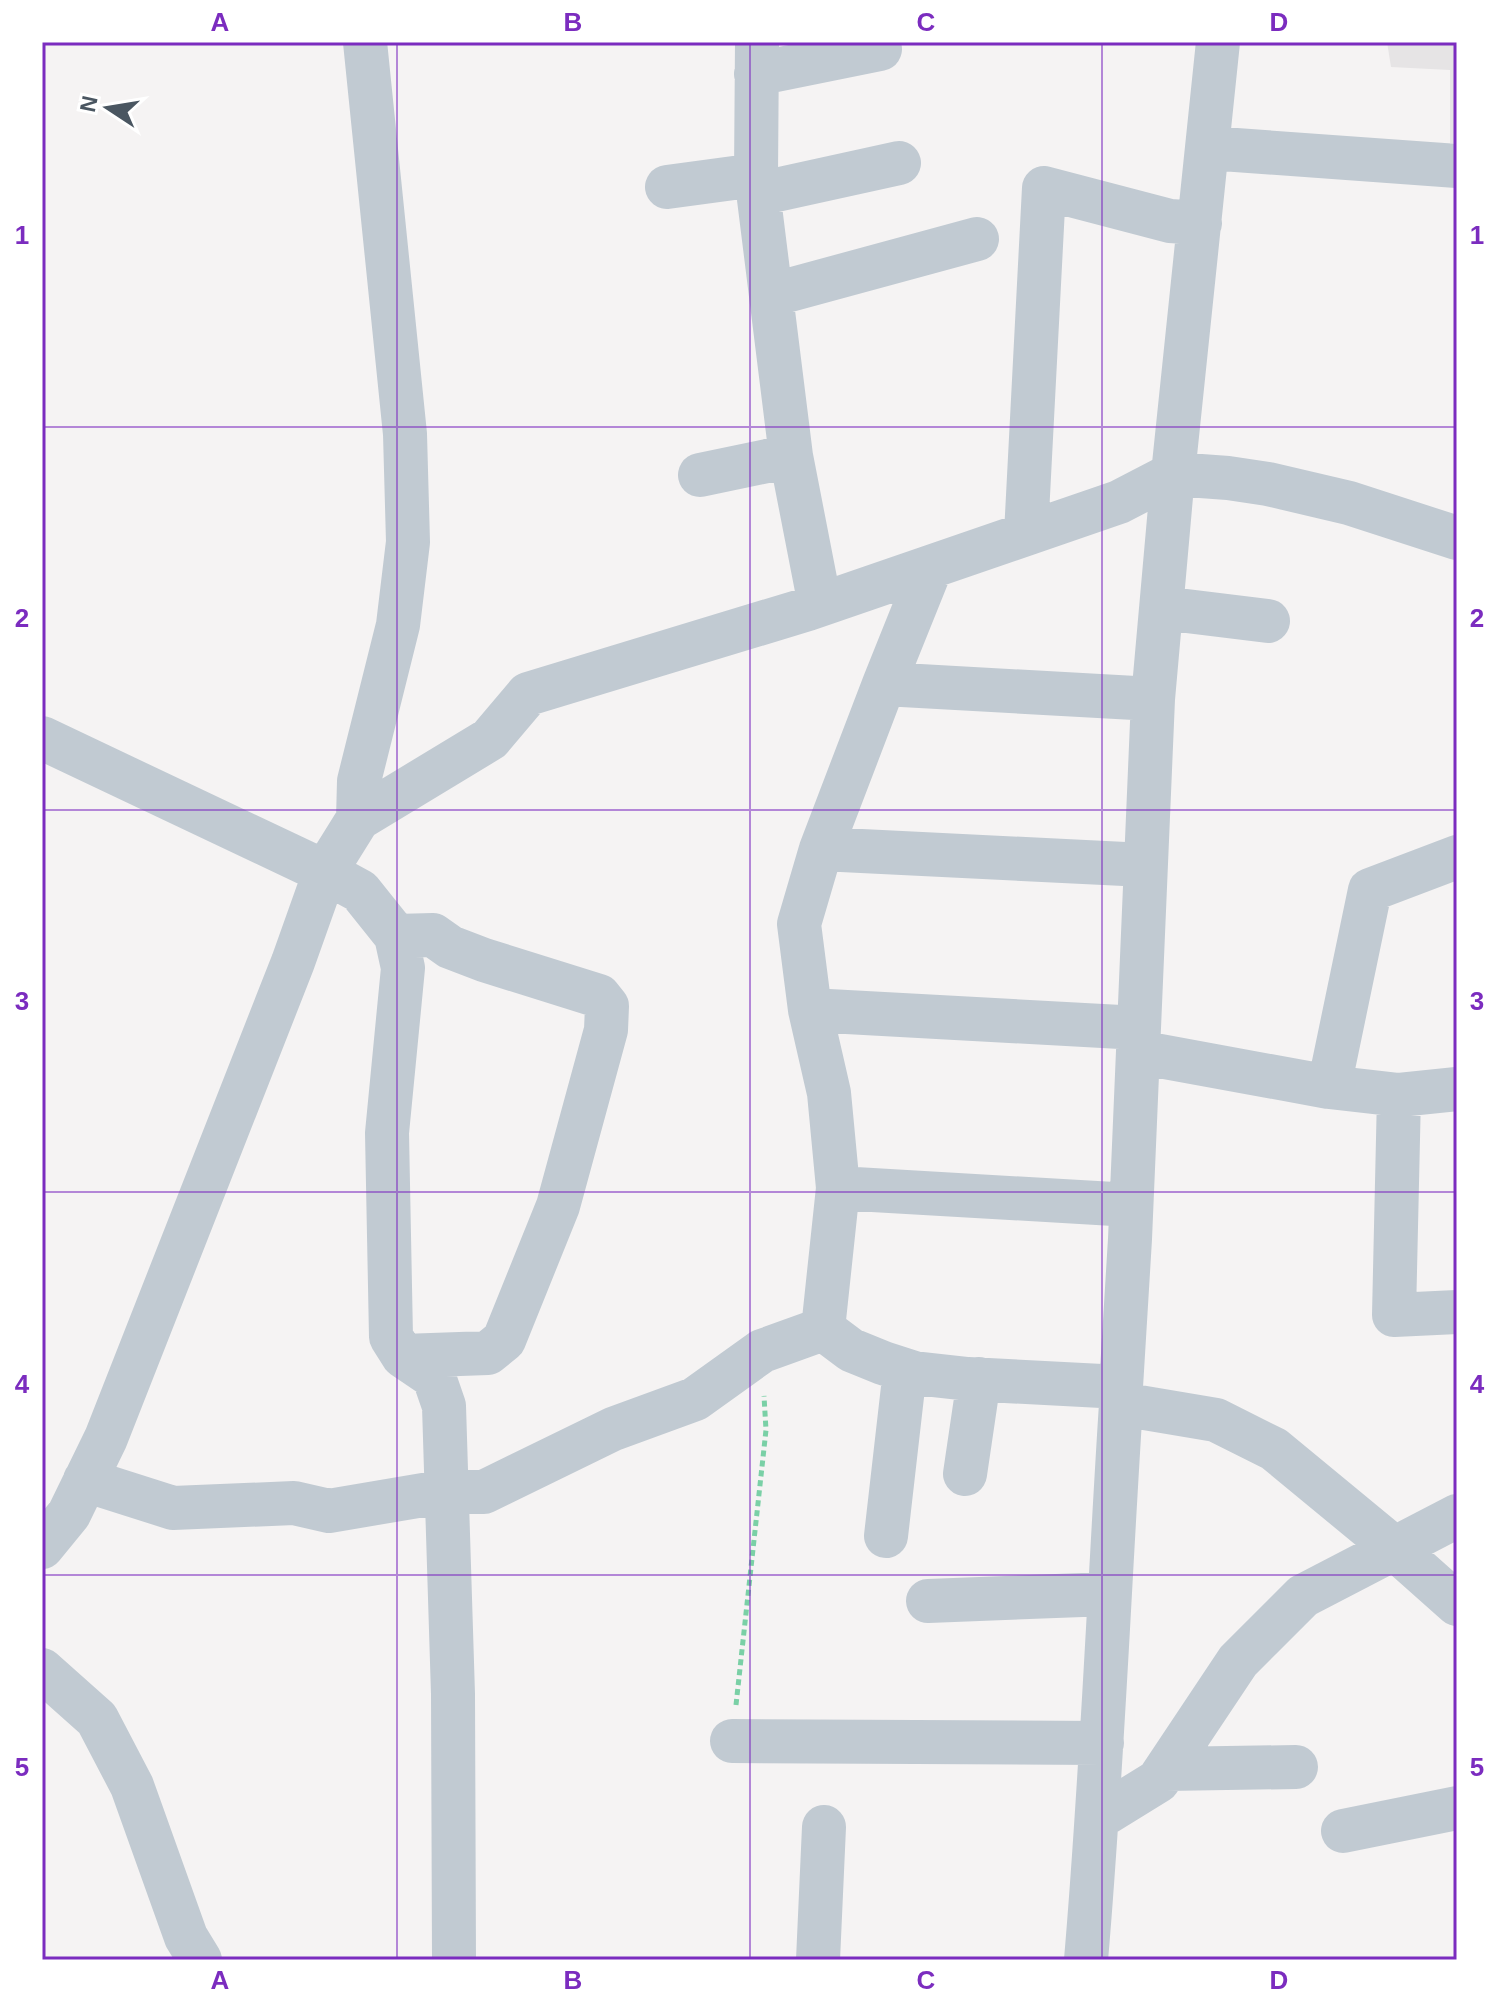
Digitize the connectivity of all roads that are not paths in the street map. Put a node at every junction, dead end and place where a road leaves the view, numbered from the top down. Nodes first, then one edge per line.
1 (365, 42) edge
2 (1218, 42) edge
3 (880, 49) dead end
4 (756, 58) edge
5 (1208, 148) junction
6 (899, 163) dead end
7 (1457, 166) edge
8 (757, 185) junction
9 (667, 187) dead end
10 (1200, 223) junction
11 (977, 239) dead end
12 (771, 295) junction
13 (791, 456) junction
14 (1173, 474) junction
15 (700, 475) dead end
16 (1026, 534) junction
17 (1457, 538) edge
18 (931, 567) junction
19 (820, 605) junction
20 (1162, 608) junction
21 (1268, 621) dead end
22 (884, 684) junction
23 (1153, 699) junction
24 (42, 738) edge
25 (358, 819) junction
26 (821, 849) junction
27 (1457, 857) edge
28 (1145, 865) junction
29 (325, 872) junction
30 (396, 936) junction
31 (810, 1010) junction
32 (1138, 1040) junction
33 (1329, 1087) junction
34 (1457, 1089) edge
35 (1399, 1095) junction
36 (838, 1188) junction
37 (1131, 1205) junction
38 (1457, 1312) edge
39 (823, 1329) junction
40 (403, 1356) junction
41 (905, 1370) junction
42 (979, 1379) junction
43 (1121, 1396) junction
44 (965, 1474) dead end
45 (85, 1480) junction
46 (447, 1491) junction
47 (1457, 1516) edge
48 (886, 1536) dead end
49 (42, 1547) edge
50 (1394, 1548) junction
51 (1109, 1594) junction
52 (928, 1601) dead end
53 (1457, 1604) edge
54 (42, 1670) edge
55 (732, 1741) road end
56 (1102, 1743) junction
57 (1296, 1767) dead end
58 (1166, 1769) junction
59 (1457, 1808) edge
60 (1098, 1818) junction
61 (824, 1827) dead end
62 (1343, 1831) dead end
63 (200, 1960) edge
64 (454, 1960) edge
65 (818, 1960) edge
66 (1086, 1960) edge

1 - 25 street
2 - 5 street
3 - 4 street
4 - 8 street
5 - 7 street
5 - 10 street
6 - 8 street
8 - 9 street
8 - 12 street
10 - 14 street
10 - 16 street
11 - 12 street
12 - 13 street
13 - 15 street
13 - 19 street
14 - 16 street
14 - 17 street
14 - 20 street
16 - 18 street
18 - 19 street
18 - 22 street
19 - 25 street
20 - 21 street
20 - 23 street
22 - 23 street
22 - 26 street
23 - 28 street
24 - 29 street
25 - 29 street
26 - 28 street
26 - 31 street
27 - 33 street
28 - 32 street
29 - 30 street
29 - 45 street
30 - 40 street
30 - 40 street
31 - 32 street
31 - 36 street
32 - 33 street
32 - 37 street
33 - 35 street
34 - 35 street
35 - 38 street
36 - 37 street
36 - 39 street
37 - 43 street
39 - 41 street
39 - 46 street
40 - 46 street
41 - 42 street
41 - 48 street
42 - 43 street
42 - 44 street
43 - 50 street
43 - 51 street
45 - 46 street
45 - 49 street
46 - 64 street
47 - 50 street
50 - 53 street
50 - 58 street
51 - 52 street
51 - 56 street
54 - 63 street
55 - 56 street
56 - 60 street
57 - 58 street
58 - 60 street
59 - 62 street
60 - 66 street
61 - 65 street

